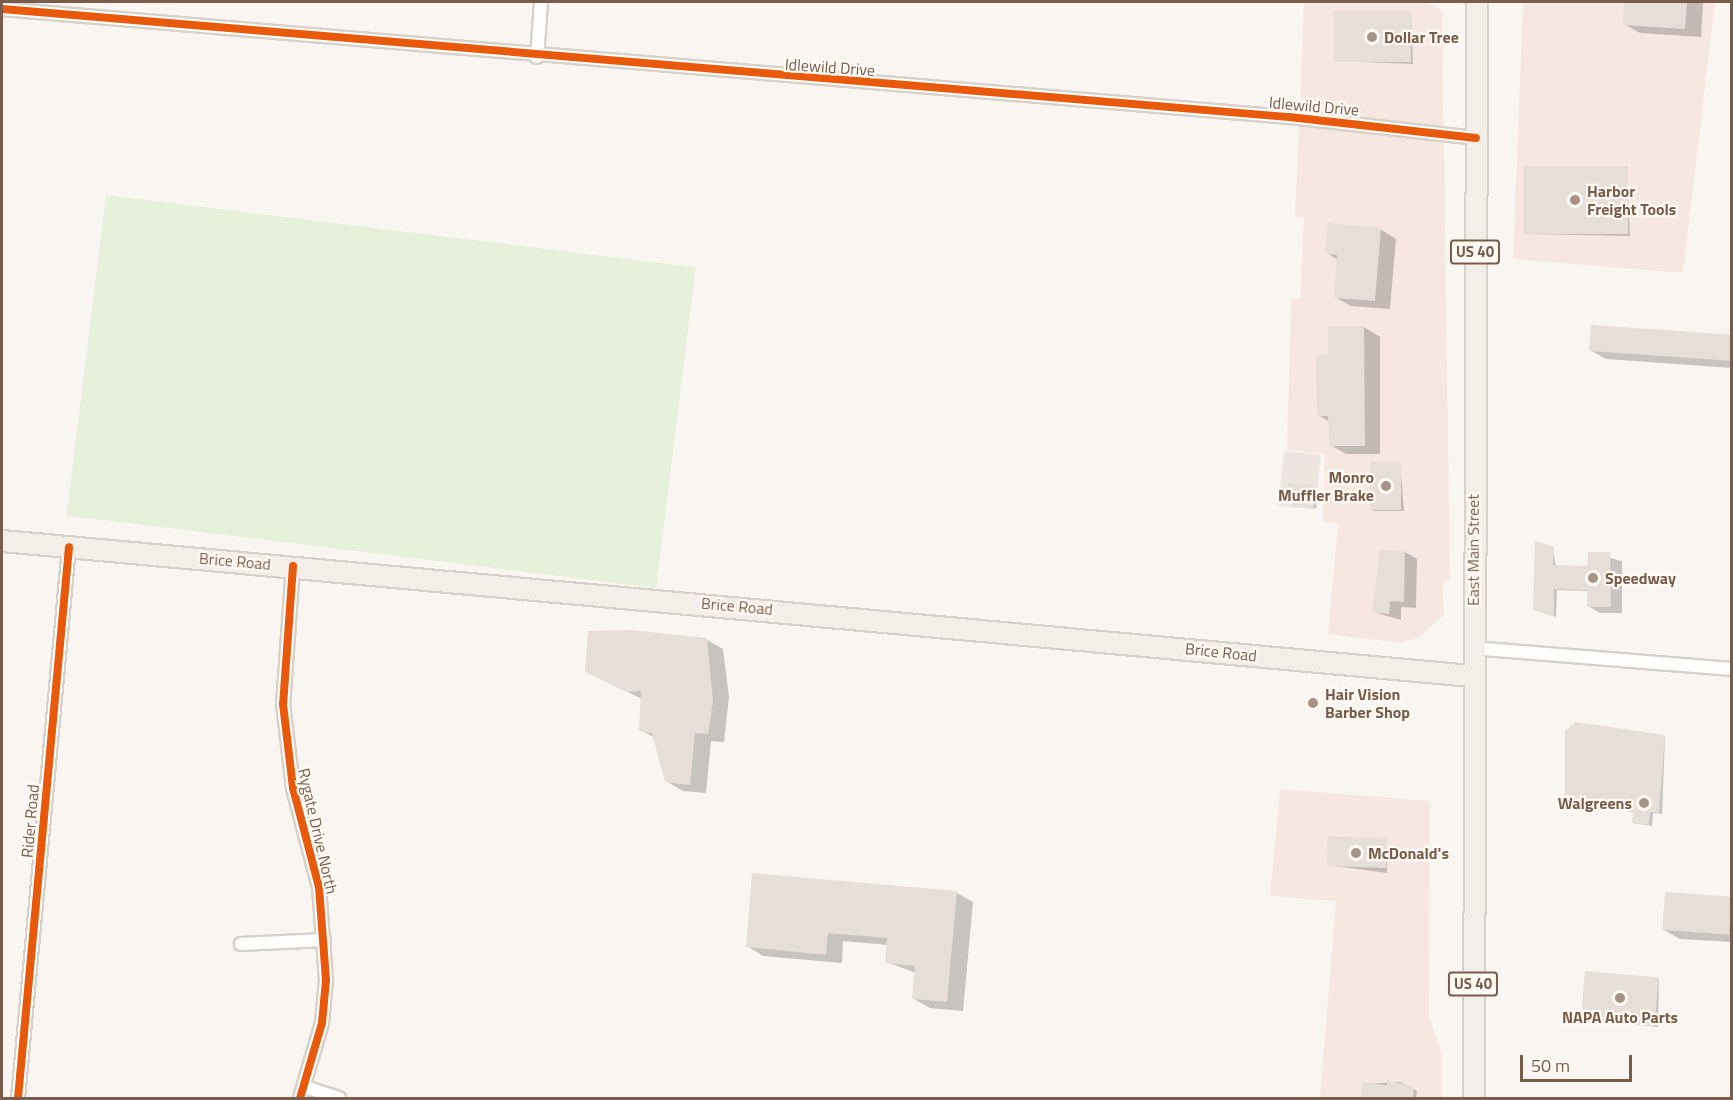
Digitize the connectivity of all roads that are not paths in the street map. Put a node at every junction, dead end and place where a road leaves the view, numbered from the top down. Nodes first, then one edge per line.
1 (541, 2) edge
2 (1477, 2) edge
3 (2, 9) edge
4 (537, 57) junction
5 (1476, 138) junction
6 (2, 541) edge
7 (69, 547) junction
8 (293, 566) junction
9 (1472, 648) junction
10 (1731, 669) edge
11 (1472, 676) junction
12 (324, 940) junction
13 (241, 944) dead end
14 (303, 1093) edge
15 (18, 1098) edge
16 (339, 1098) edge
17 (1474, 1098) edge

1 - 4 street
2 - 5 main road, East Main Street / US 40
3 - 4 street, Idlewild Drive
4 - 5 street, Idlewild Drive
5 - 9 main road, East Main Street / US 40
6 - 7 main road, Brice Road
7 - 8 main road, Brice Road
7 - 15 street, Rider Road
8 - 11 main road, Brice Road
8 - 12 street, Rygate Drive North
9 - 10 street
9 - 11 main road, East Main Street / US 40
11 - 17 main road, East Main Street / US 40
12 - 13 street
12 - 14 street, Rygate Drive North
14 - 16 street

